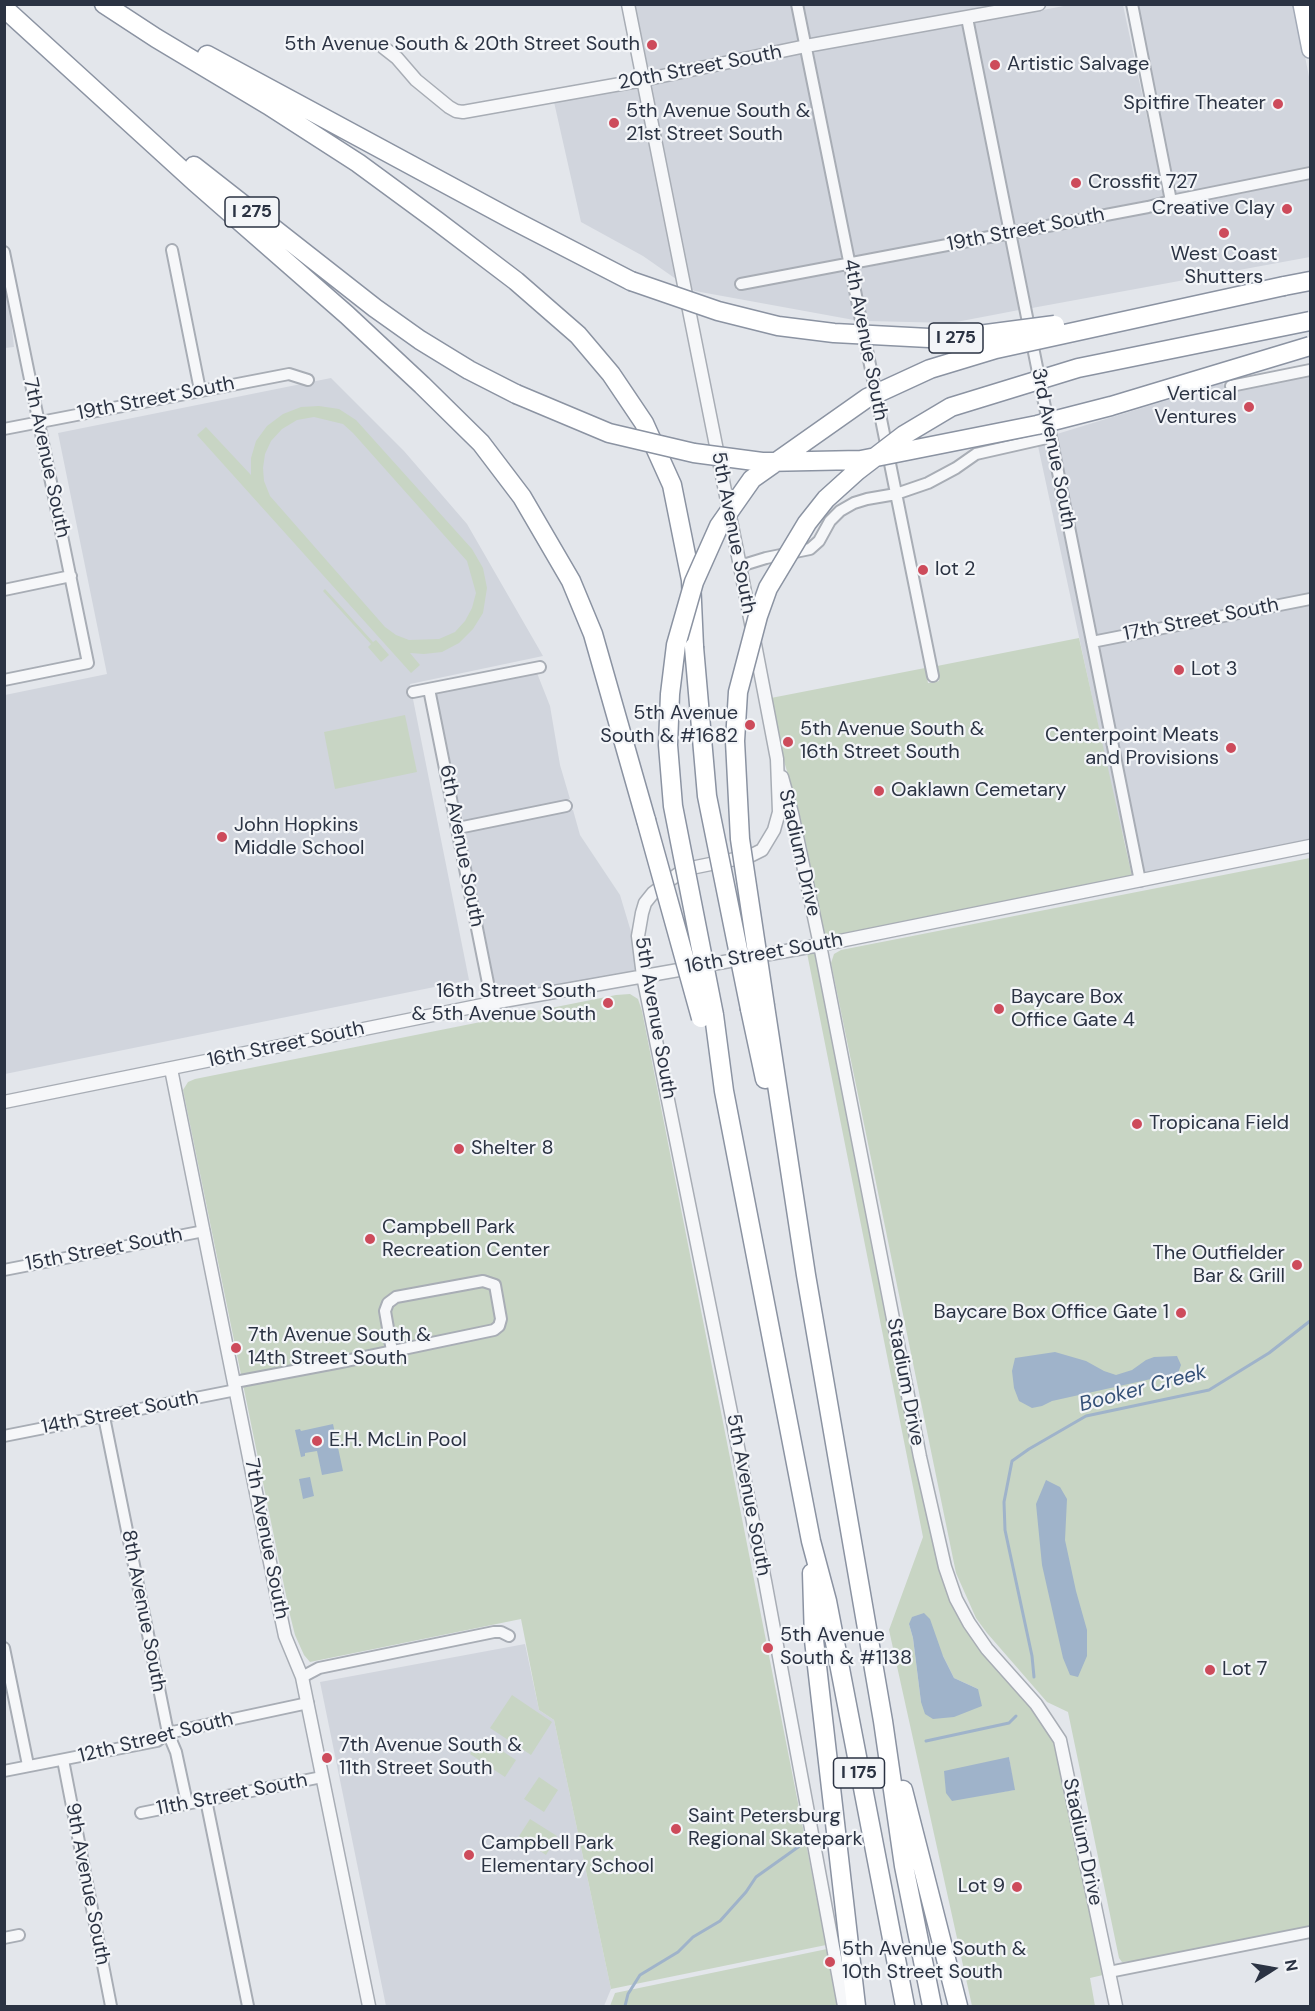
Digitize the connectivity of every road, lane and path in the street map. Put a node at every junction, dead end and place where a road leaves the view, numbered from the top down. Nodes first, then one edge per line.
1 (104, 4) edge
2 (117, 4) edge
3 (628, 4) edge
4 (797, 4) edge
5 (1039, 4) edge
6 (1132, 4) edge
7 (1301, 4) edge
8 (4, 7) edge
9 (967, 18) junction
10 (806, 46) junction
11 (383, 47) dead end
12 (1311, 50) edge
13 (643, 80) junction
14 (1311, 173) edge
15 (1171, 201) junction
16 (1010, 233) junction
17 (172, 250) dead end
18 (5, 254) edge
19 (850, 264) junction
20 (1311, 281) edge
21 (741, 284) dead end
22 (1284, 286) junction
23 (1311, 321) edge
24 (1311, 346) edge
25 (1311, 370) edge
26 (308, 380) dead end
27 (1231, 386) dead end
28 (200, 390) junction
29 (38, 422) junction
30 (4, 429) edge
31 (1051, 437) junction
32 (896, 494) junction
33 (740, 566) junction
34 (71, 576) junction
35 (4, 590) edge
36 (1311, 598) edge
37 (1092, 642) junction
38 (540, 667) dead end
39 (933, 676) dead end
40 (4, 680) edge
41 (429, 689) junction
42 (412, 692) dead end
43 (777, 759) junction
44 (566, 806) dead end
45 (458, 828) junction
46 (1311, 846) edge
47 (1140, 881) junction
48 (820, 945) junction
49 (644, 976) junction
50 (492, 1003) junction
51 (758, 1007) junction
52 (708, 1017) junction
53 (171, 1069) junction
54 (4, 1102) edge
55 (204, 1231) junction
56 (4, 1270) edge
57 (392, 1351) junction
58 (235, 1386) junction
59 (104, 1417) junction
60 (4, 1436) edge
61 (811, 1541) junction
62 (509, 1636) dead end
63 (4, 1648) edge
64 (302, 1677) junction
65 (308, 1703) junction
66 (883, 1721) junction
67 (168, 1733) junction
68 (63, 1761) junction
69 (28, 1765) junction
70 (4, 1771) edge
71 (322, 1777) junction
72 (206, 1800) junction
73 (187, 1803) junction
74 (141, 1813) dead end
75 (1311, 1932) edge
76 (19, 1935) dead end
77 (4, 1938) edge
78 (1109, 1972) junction
79 (111, 2007) edge
80 (248, 2007) edge
81 (369, 2007) edge
82 (844, 2007) edge
83 (856, 2007) edge
84 (904, 2007) edge
85 (932, 2007) edge
86 (958, 2007) edge
87 (1116, 2007) edge

1 - 51 highway, bridge
2 - 22 highway, I 275, bridge
3 - 13 street, 5th Avenue South
4 - 10 street, 4th Avenue South
5 - 9 street, 20th Street South
6 - 15 street
7 - 12 main road
8 - 24 highway, I 275, bridge
8 - 52 highway, bridge
9 - 10 street, 20th Street South
9 - 16 street, 3rd Avenue South
10 - 13 street, 20th Street South
10 - 19 street, 4th Avenue South
11 - 13 street, 20th Street South
13 - 33 street, 5th Avenue South
14 - 15 street, 19th Street South
15 - 16 street, 19th Street South
16 - 19 street, 19th Street South
16 - 31 street, 3rd Avenue South
17 - 28 street
18 - 29 street, 7th Avenue South
19 - 21 street, 19th Street South
19 - 32 street, 4th Avenue South
20 - 22 highway, I 275
22 - 52 highway, bridge
23 - 51 highway, bridge
25 - 27 street
26 - 28 street, 19th Street South
28 - 29 street, 19th Street South
29 - 30 street, 19th Street South
29 - 34 street, 7th Avenue South
31 - 32 street
31 - 37 street, 3rd Avenue South
32 - 33 street
32 - 39 street, 4th Avenue South
33 - 43 street, 5th Avenue South
34 - 35 street
34 - 40 street, 7th Avenue South
36 - 37 street, 17th Street South
37 - 47 street, 3rd Avenue South
38 - 41 street
41 - 42 street
41 - 45 street, 6th Avenue South
43 - 48 street, Stadium Drive
43 - 49 street, 5th Avenue South
44 - 45 street
45 - 50 street, 6th Avenue South
46 - 47 street, 16th Street South
47 - 48 street, 16th Street South
48 - 49 street, 16th Street South
48 - 78 street, Stadium Drive
49 - 50 street, 16th Street South
49 - 82 street, 5th Avenue South
50 - 53 street, 16th Street South
51 - 66 highway, I 175
52 - 61 highway, I 175
53 - 54 street, 16th Street South
53 - 55 street, 7th Avenue South
55 - 56 street, 15th Street South
55 - 58 street, 7th Avenue South
57 - 57 street, 14th Street South
57 - 58 street, 14th Street South
58 - 59 street, 14th Street South
58 - 64 street, 7th Avenue South
59 - 60 street, 14th Street South
59 - 67 street, 8th Avenue South
61 - 83 highway
61 - 84 highway, I 175
62 - 64 street
63 - 69 street
64 - 65 street, 7th Avenue South
65 - 67 street, 12th Street South
65 - 71 street, 7th Avenue South
66 - 85 highway, I 175
66 - 86 highway
67 - 68 street, 12th Street South
67 - 73 street, 8th Avenue South
68 - 69 street, 12th Street South
68 - 79 street, 9th Avenue South
69 - 70 street, 12th Street South
71 - 72 street, 11th Street South
71 - 81 street, 7th Avenue South
72 - 73 street, 11th Street South
72 - 80 street
73 - 74 street, 11th Street South
75 - 78 street
76 - 77 street
78 - 87 street

